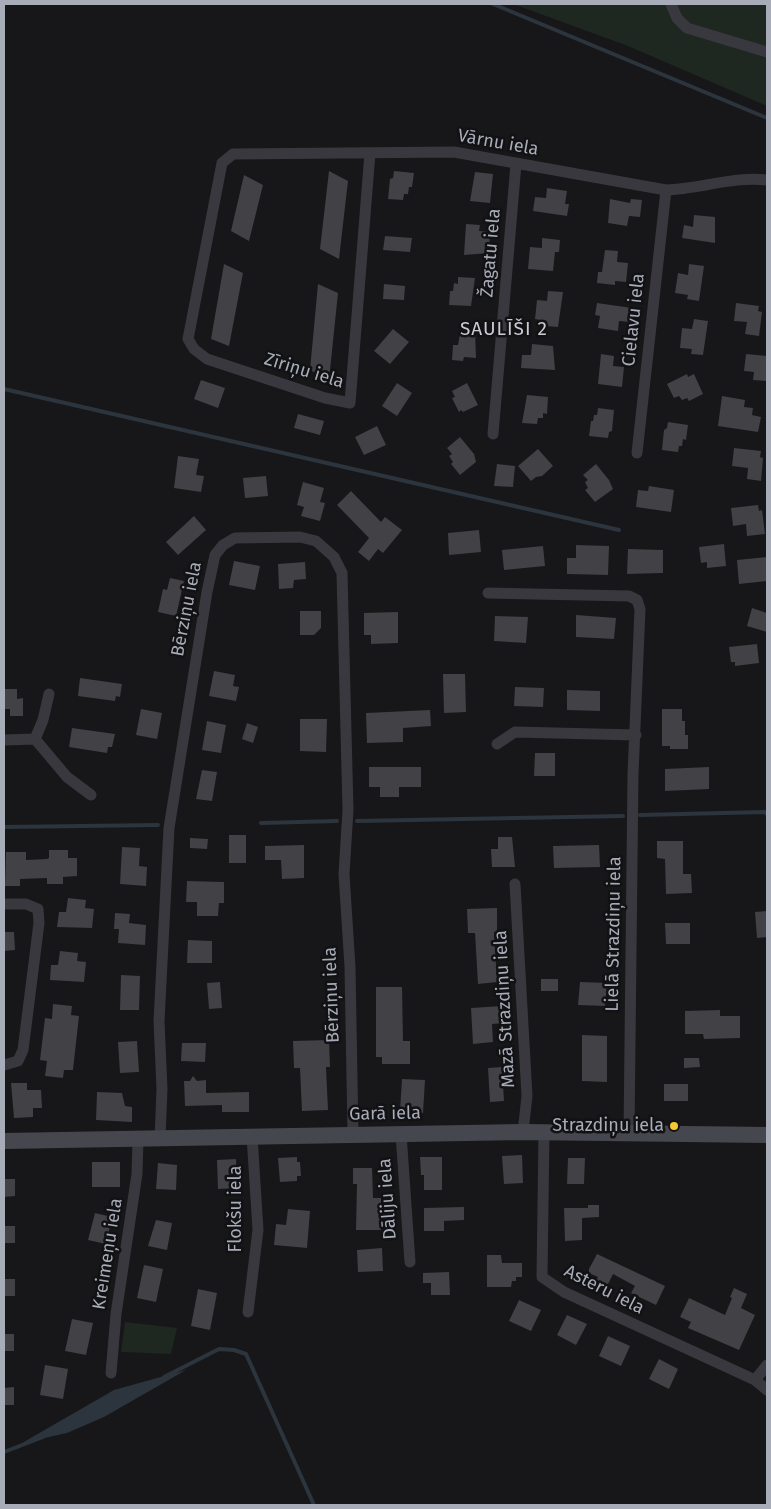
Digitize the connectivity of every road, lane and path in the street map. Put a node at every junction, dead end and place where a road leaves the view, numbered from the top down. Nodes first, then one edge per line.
1 (671, 4) edge
2 (767, 52) edge
3 (370, 153) junction
4 (222, 163) joint
5 (516, 164) junction
6 (767, 180) edge
7 (666, 190) junction
8 (493, 434) dead end
9 (637, 453) dead end
10 (488, 593) dead end
11 (49, 694) dead end
12 (636, 735) junction
13 (35, 739) junction
14 (4, 740) edge
15 (497, 744) dead end
16 (91, 795) dead end
17 (515, 884) dead end
18 (4, 904) edge
19 (4, 1065) edge
20 (523, 1132) junction
21 (544, 1132) junction
22 (629, 1133) junction
23 (353, 1134) junction
24 (400, 1134) junction
25 (252, 1136) junction
26 (765, 1138) edge
27 (160, 1139) junction
28 (138, 1140) junction
29 (4, 1141) edge
30 (410, 1262) dead end
31 (248, 1312) dead end
32 (767, 1365) edge
33 (111, 1373) dead end
34 (755, 1380) junction
35 (767, 1390) edge

1 - 2 street
3 - 4 street, Vārnu iela
3 - 4 street, Zīriņu iela
3 - 5 street, Vārnu iela
5 - 7 street, Vārnu iela
5 - 8 street, Žagatu iela
6 - 7 street, Vārnu iela
7 - 9 street, Cielavu iela
10 - 12 street, Lielā Strazdiņu iela
11 - 13 street
12 - 15 street
12 - 22 street, Lielā Strazdiņu iela
13 - 14 street
13 - 16 street
17 - 20 street, Mazā Strazdiņu iela
18 - 19 street
20 - 21 street, Garā iela
20 - 24 street, Garā iela
21 - 22 street, Garā iela
21 - 34 street, Asteru iela
22 - 26 street, Garā iela
23 - 24 street, Garā iela
23 - 25 street, Garā iela
23 - 27 street, Bērziņu iela
24 - 30 street, Dāliju iela
25 - 27 street, Garā iela
25 - 31 street, Flokšu iela
27 - 28 street, Garā iela
28 - 29 street, Garā iela
28 - 33 street, Kreimeņu iela
32 - 34 street
34 - 35 street, Asteru iela

